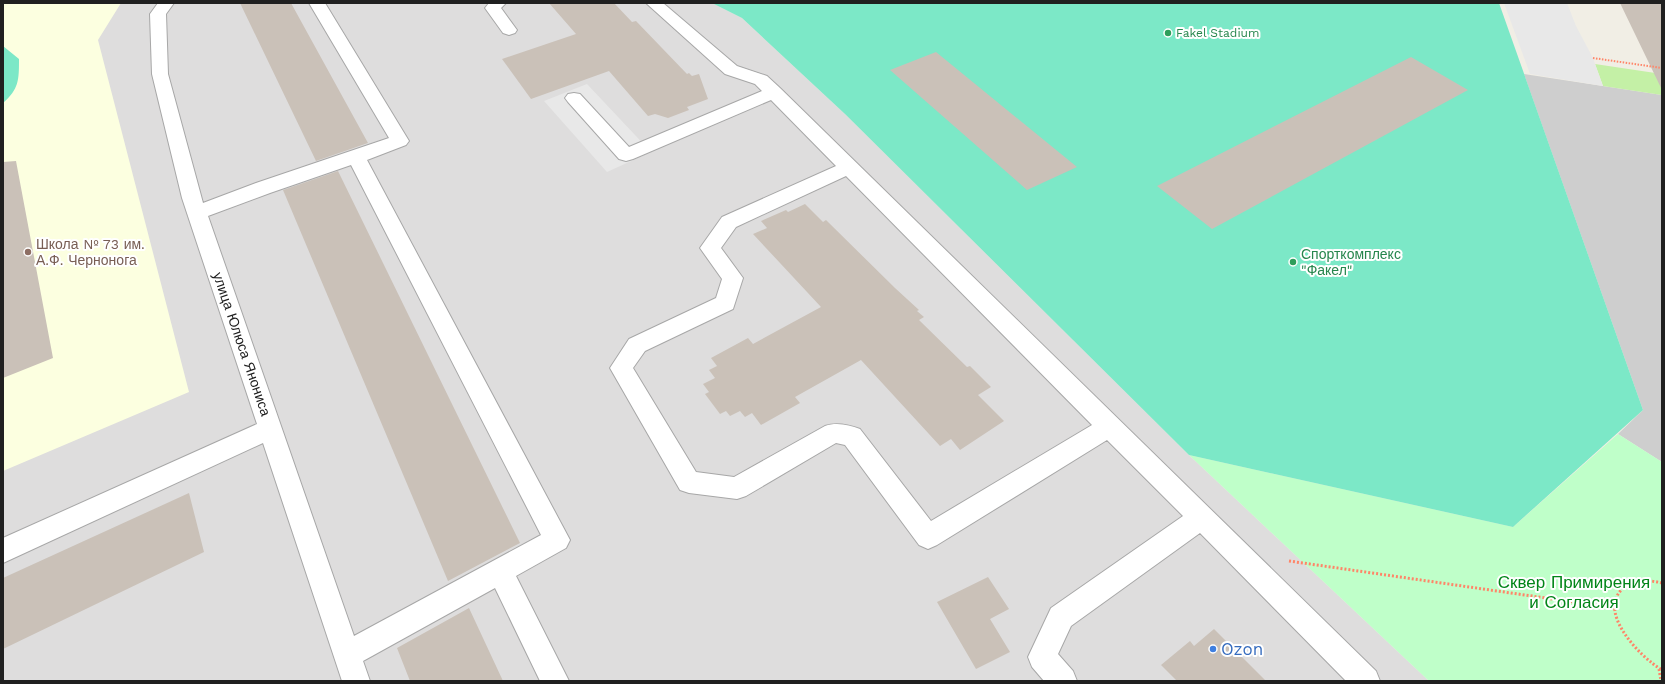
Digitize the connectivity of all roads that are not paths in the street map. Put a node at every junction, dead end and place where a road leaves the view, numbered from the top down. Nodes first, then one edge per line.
1 (166, 3) edge
2 (317, 3) edge
3 (498, 3) edge
4 (654, 3) edge
5 (509, 30) dead end
6 (774, 92) junction
7 (574, 98) dead end
8 (356, 157) junction
9 (848, 167) junction
10 (197, 213) junction
11 (1110, 426) junction
12 (270, 429) junction
13 (1202, 517) junction
14 (3, 551) edge
15 (500, 571) junction
16 (347, 655) junction
17 (356, 681) edge
18 (555, 681) edge
19 (1063, 681) edge
20 (1366, 681) edge

1 - 10 street, улица Юлюса Янониса
2 - 8 street
3 - 5 street
4 - 6 street
6 - 7 street
6 - 9 street
8 - 10 street
8 - 15 street
9 - 11 street
9 - 11 street
10 - 12 street, улица Юлюса Янониса
11 - 13 street
12 - 14 street
12 - 16 street, улица Юлюса Янониса
13 - 19 street
13 - 20 street
15 - 16 street
15 - 18 street
16 - 17 street, улица Юлюса Янониса

